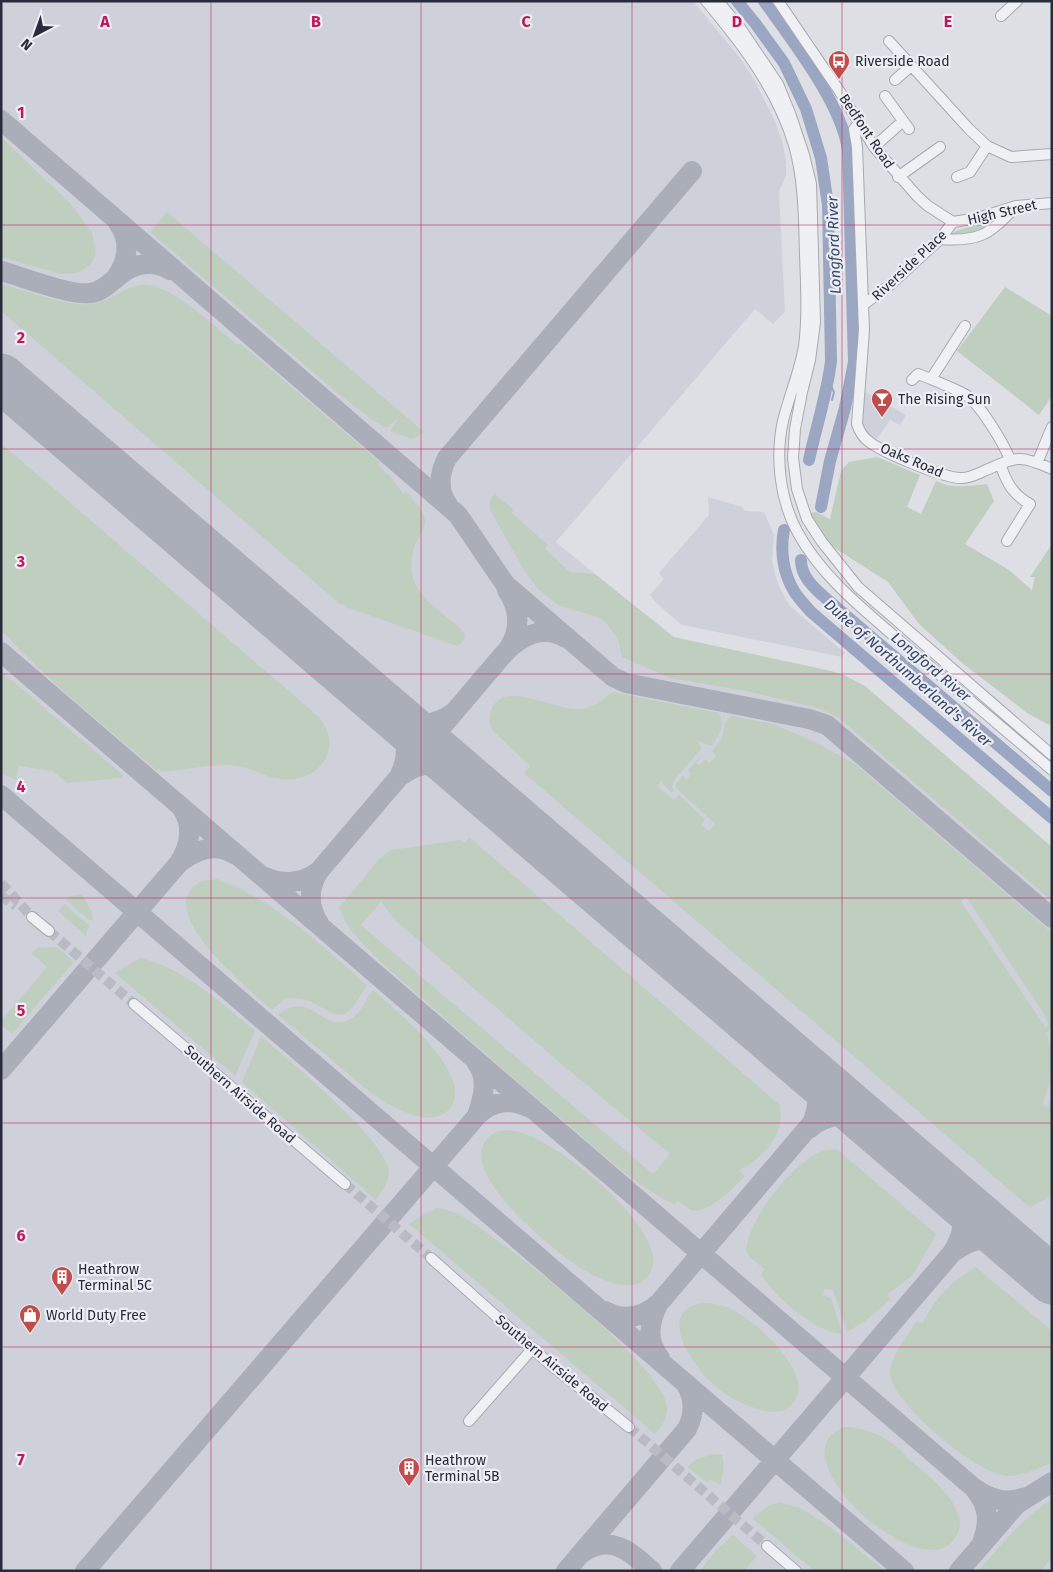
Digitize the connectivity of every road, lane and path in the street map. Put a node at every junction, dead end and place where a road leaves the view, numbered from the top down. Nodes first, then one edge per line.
1 (706, 1) edge
2 (718, 1) edge
3 (778, 1) edge
4 (1017, 1) edge
5 (1001, 16) dead end
6 (889, 41) dead end
7 (910, 66) junction
8 (895, 80) dead end
9 (885, 96) dead end
10 (858, 124) junction
11 (987, 146) junction
12 (874, 147) junction
13 (940, 148) dead end
14 (1052, 154) edge
15 (898, 177) junction
16 (957, 177) dead end
17 (1052, 203) edge
18 (1016, 206) junction
19 (953, 222) junction
20 (940, 239) junction
21 (863, 305) junction
22 (965, 326) dead end
23 (931, 379) junction
24 (912, 380) dead end
25 (1052, 427) edge
26 (1005, 462) junction
27 (1037, 463) junction
28 (1052, 469) edge
29 (1007, 541) dead end
30 (1052, 755) edge
31 (1052, 770) edge
32 (32, 917) tunnel mouth
33 (48, 931) tunnel mouth
34 (134, 1004) tunnel mouth
35 (345, 1184) tunnel mouth
36 (431, 1258) tunnel mouth
37 (533, 1348) junction
38 (469, 1421) dead end
39 (629, 1427) tunnel mouth
40 (767, 1546) tunnel mouth
41 (796, 1571) edge

1 - 31 street
2 - 30 street
3 - 10 street, Bedfont Road
4 - 5 street
6 - 7 street
7 - 8 street
7 - 11 street
9 - 12 street
10 - 12 street, Bedfont Road
10 - 21 street
11 - 14 street
11 - 16 street
12 - 15 street, Bedfont Road
13 - 15 street
15 - 19 street, Bedfont Road
17 - 18 street, High Street
18 - 19 street, High Street
18 - 20 street
19 - 20 street, Riverside Place
20 - 21 street, Riverside Place
21 - 26 street, Oaks Road
22 - 23 street
23 - 24 street
23 - 26 street
25 - 27 street
26 - 27 street
26 - 29 street
27 - 28 street
32 - 33 street
34 - 35 street, Southern Airside Road
36 - 37 street, Southern Airside Road
37 - 38 street
37 - 39 street, Southern Airside Road
40 - 41 street

